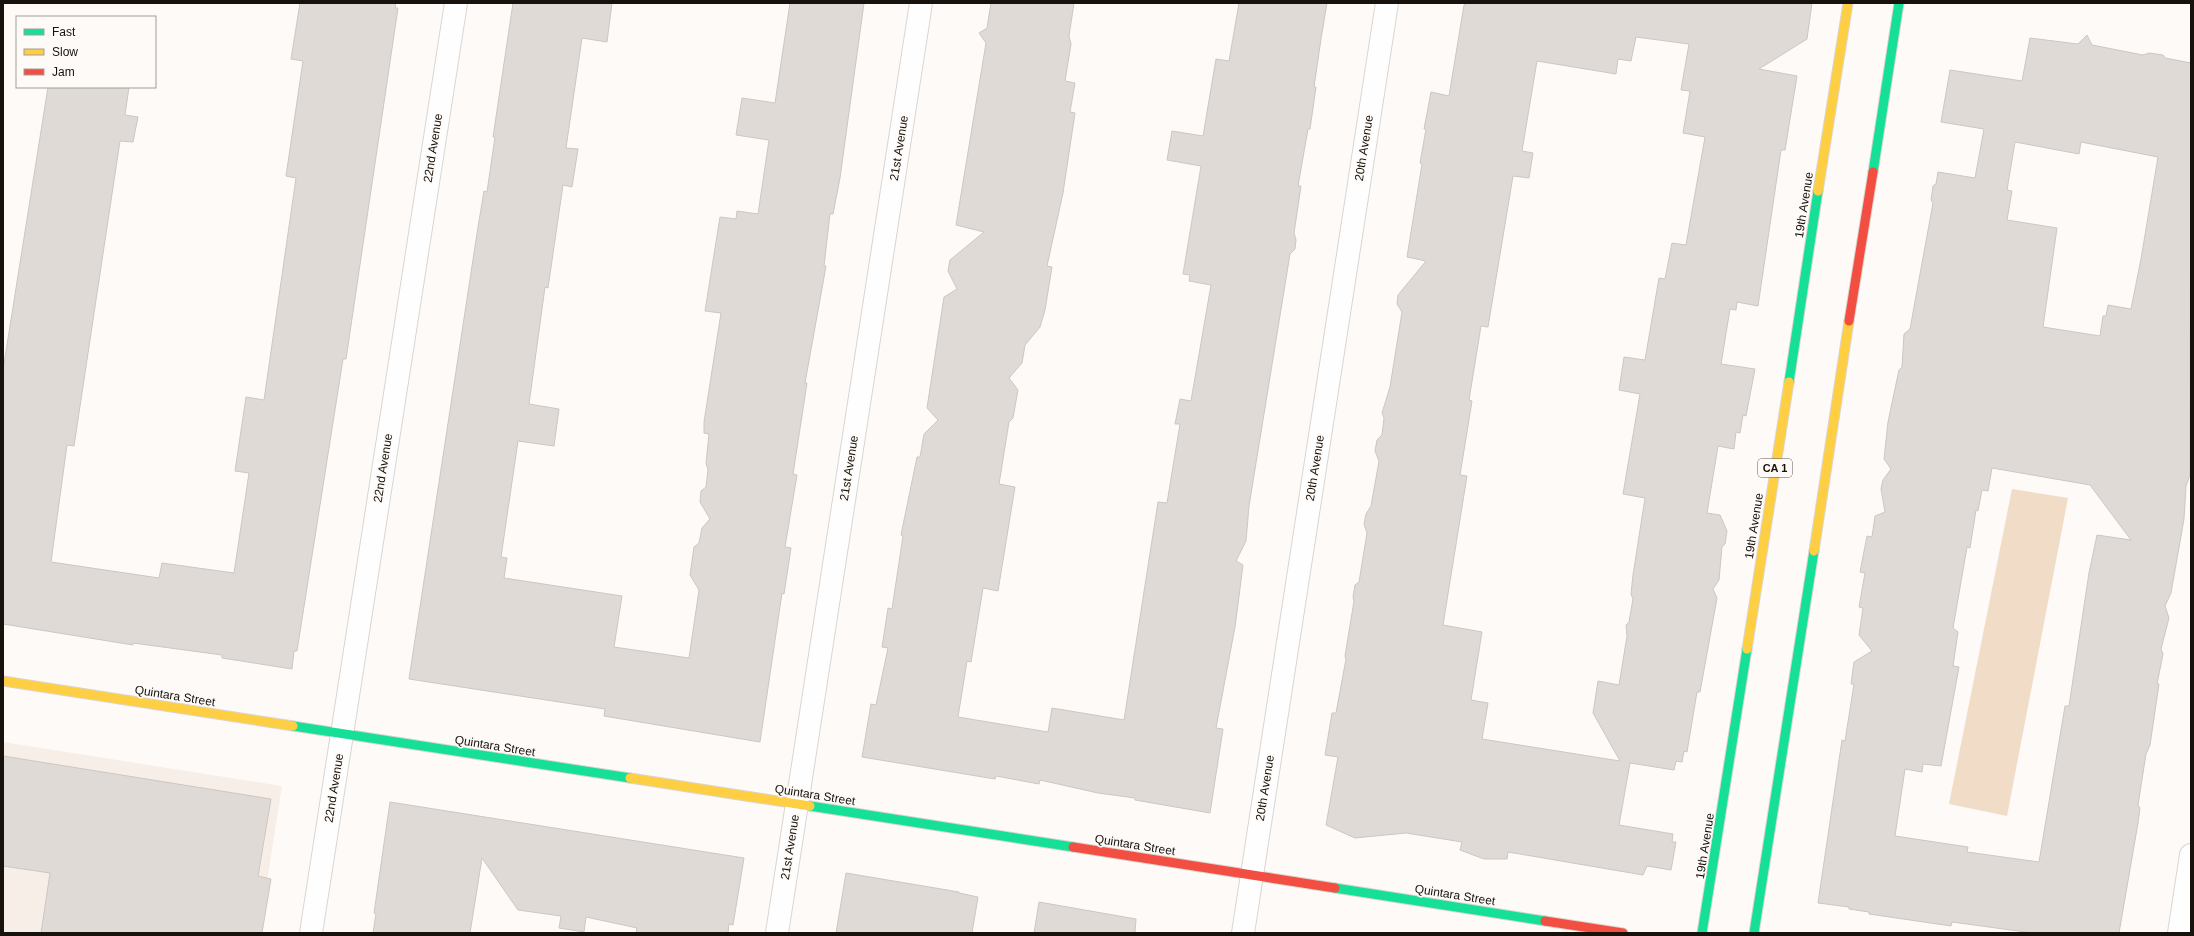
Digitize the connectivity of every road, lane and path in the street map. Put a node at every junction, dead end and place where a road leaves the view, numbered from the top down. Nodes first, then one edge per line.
1 (456, 3) edge
2 (921, 3) edge
3 (1387, 3) edge
4 (1848, 3) edge
5 (1899, 3) edge
6 (3, 682) edge
7 (342, 734) junction
8 (797, 805) junction
9 (2191, 855) edge
10 (1251, 875) junction
11 (311, 933) edge
12 (777, 933) edge
13 (1243, 933) edge
14 (1623, 933) edge
15 (1702, 933) edge
16 (1754, 933) edge
17 (2179, 933) edge

1 - 7 street, 22nd Avenue
2 - 8 street, 21st Avenue
3 - 10 street, 20th Avenue
4 - 15 main road, 19th Avenue / CA 1
5 - 16 main road
6 - 7 main road, Quintara Street
7 - 8 main road, Quintara Street
7 - 11 street, 22nd Avenue
8 - 10 main road, Quintara Street
8 - 12 street, 21st Avenue
9 - 17 street
10 - 13 street, 20th Avenue
10 - 14 main road, Quintara Street

